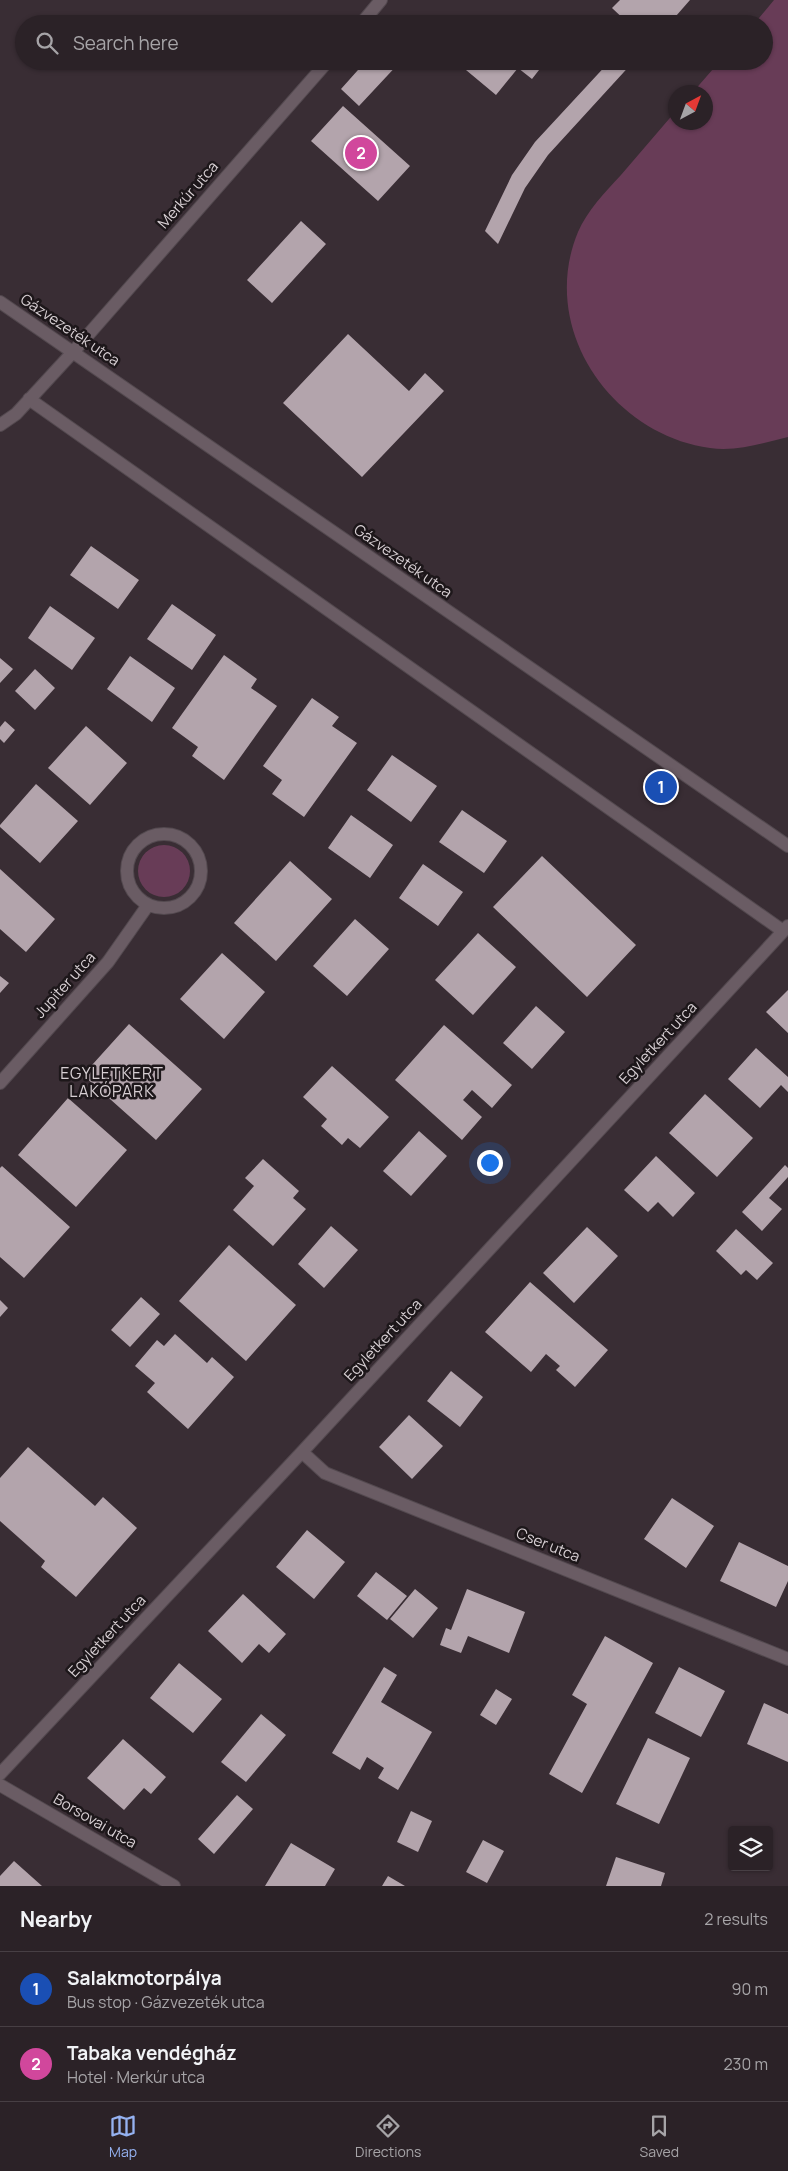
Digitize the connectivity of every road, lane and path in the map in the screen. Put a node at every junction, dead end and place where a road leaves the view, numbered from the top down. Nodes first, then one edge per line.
1 (381, 0) edge
2 (368, 15) edge
3 (320, 70) edge
4 (0, 302) edge
5 (74, 351) junction
6 (29, 399) junction
7 (0, 425) edge
8 (788, 846) edge
9 (148, 905) junction
10 (786, 929) edge
11 (0, 1082) edge
12 (302, 1452) junction
13 (788, 1659) edge
14 (0, 1774) edge
15 (0, 1785) edge
16 (174, 1886) edge

1 - 2 street
3 - 5 street, Merkúr utca
4 - 5 street, Gázvezeték utca
5 - 6 street, Merkúr utca
5 - 8 street, Gázvezeték utca
6 - 7 street, Merkúr utca
6 - 10 street
9 - 9 street
9 - 11 street, Jupiter utca
10 - 12 street, Egyletkert utca
12 - 13 street, Cser utca
12 - 14 street, Egyletkert utca
15 - 16 street, Borsovai utca

